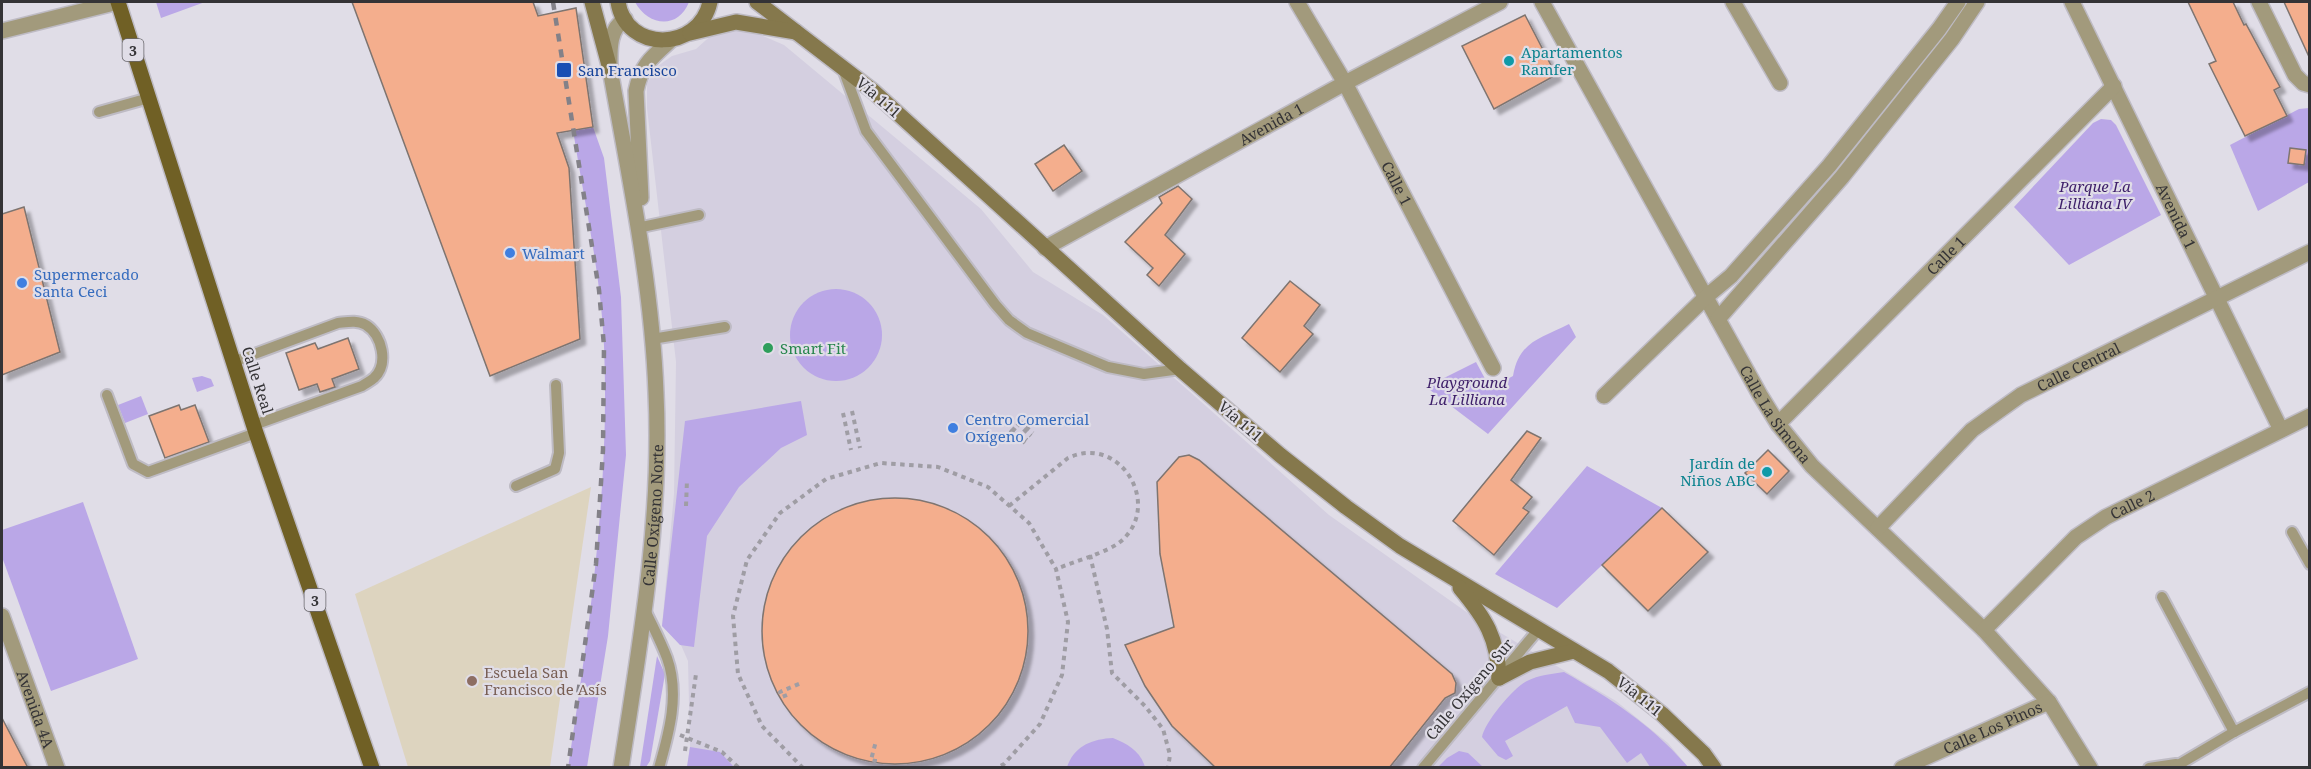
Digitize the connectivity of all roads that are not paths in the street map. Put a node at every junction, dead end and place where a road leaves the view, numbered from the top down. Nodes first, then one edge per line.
1 (118, 2) edge
2 (592, 2) edge
3 (618, 2) edge
4 (710, 2) edge
5 (757, 2) edge
6 (1297, 2) edge
7 (1500, 2) edge
8 (1542, 2) edge
9 (1733, 2) edge
10 (1958, 2) edge
11 (1977, 2) edge
12 (2072, 2) edge
13 (2259, 2) edge
14 (625, 20) junction
15 (2, 31) edge
16 (799, 33) junction
17 (688, 34) junction
18 (671, 40) junction
19 (842, 66) junction
20 (609, 69) junction
21 (1345, 83) junction
22 (1780, 83) dead end
23 (2310, 85) edge
24 (2114, 86) junction
25 (149, 98) junction
26 (99, 112) dead end
27 (699, 215) dead end
28 (642, 228) junction
29 (1045, 248) junction
30 (2310, 252) edge
31 (644, 261) junction
32 (1707, 296) junction
33 (2216, 296) junction
34 (1718, 319) junction
35 (725, 327) dead end
36 (652, 339) junction
37 (234, 362) junction
38 (1493, 368) dead end
39 (1179, 369) junction
40 (556, 386) dead end
41 (107, 395) dead end
42 (1604, 396) dead end
43 (2310, 416) edge
44 (1778, 424) junction
45 (255, 429) junction
46 (2281, 430) junction
47 (516, 486) dead end
48 (1878, 528) junction
49 (2292, 531) dead end
50 (2310, 564) edge
51 (1452, 578) junction
52 (2162, 597) dead end
53 (646, 612) junction
54 (2, 615) edge
55 (1538, 630) junction
56 (1984, 630) junction
57 (1575, 651) junction
58 (1500, 678) junction
59 (2310, 692) edge
60 (2049, 702) junction
61 (2234, 732) junction
62 (2175, 766) edge
63 (57, 768) edge
64 (372, 768) edge
65 (621, 768) edge
66 (659, 768) edge
67 (1423, 768) edge
68 (1714, 768) edge
69 (1902, 768) edge
70 (2090, 768) edge
71 (2148, 768) edge

1 - 15 street
1 - 25 main road, Calle Real / 3
2 - 20 main road
3 - 14 main road
4 - 17 main road
5 - 16 main road, Vía 111
6 - 21 street, Calle 1
7 - 21 street, Avenida 1
8 - 32 street, Calle La Simona
9 - 22 street
10 - 32 street
11 - 34 street
12 - 24 street, Avenida 1
13 - 23 street
14 - 18 main road
14 - 20 street, Calle Oxígeno Norte
16 - 17 main road, Vía 111
16 - 19 main road, Vía 111
17 - 18 main road, Vía 111
18 - 28 street, Calle Oxígeno Norte
19 - 29 main road, Vía 111
19 - 39 lane
20 - 31 street, Calle Oxígeno Norte
21 - 29 street, Avenida 1
21 - 38 street, Calle 1
24 - 33 street, Avenida 1
24 - 44 street, Calle 1
25 - 26 lane
25 - 37 main road, Calle Real / 3
27 - 28 lane
28 - 31 street, Calle Oxígeno Norte
29 - 39 main road, Vía 111
30 - 33 street, Calle Central
31 - 36 street, Calle Oxígeno Norte
32 - 34 street, Calle La Simona
32 - 42 street
33 - 46 street, Avenida 1
33 - 48 street, Calle Central
34 - 44 street, Calle La Simona
35 - 36 lane
36 - 53 street, Calle Oxígeno Norte
37 - 45 main road, Calle Real / 3
37 - 45 lane
39 - 51 main road, Vía 111
40 - 47 lane
41 - 45 lane
43 - 46 street, Calle 2
44 - 48 street, Calle La Simona
45 - 64 main road, Calle Real / 3
46 - 56 street, Calle 2
48 - 56 street, Calle La Simona
49 - 50 lane
51 - 55 main road, Vía 111
51 - 58 main road
52 - 61 lane
53 - 65 street, Calle Oxígeno Norte
53 - 66 lane
54 - 63 street, Avenida 4A
55 - 57 main road, Vía 111
55 - 58 lane, Calle Oxígeno Sur
56 - 60 street, Calle La Simona
57 - 58 main road
57 - 68 main road, Vía 111
58 - 67 lane, Calle Oxígeno Sur
59 - 61 lane
60 - 69 street, Calle Los Pinos
60 - 70 street, Calle La Simona
61 - 62 lane
62 - 71 lane

